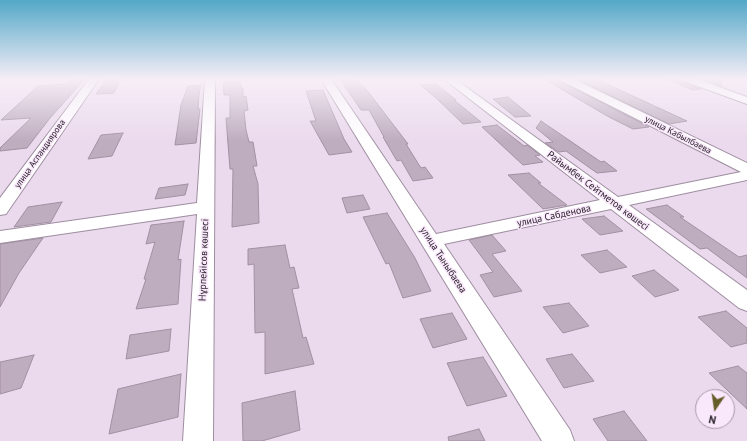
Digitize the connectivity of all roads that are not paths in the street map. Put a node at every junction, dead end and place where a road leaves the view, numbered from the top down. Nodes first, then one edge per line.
1 (79, 100) edge
2 (209, 100) edge
3 (339, 100) edge
4 (476, 100) edge
5 (607, 100) edge
6 (747, 169) edge
7 (747, 175) edge
8 (615, 204) junction
9 (206, 207) junction
10 (0, 210) edge
11 (0, 238) edge
12 (431, 241) junction
13 (747, 302) edge
14 (198, 441) edge
15 (559, 441) edge

1 - 10 street, улица Аспандиярова
2 - 9 street, Нұрпейісов көшесі
3 - 12 street, улица Тыныбаева
4 - 8 street, Райымбек Сейтметов көшесі
5 - 6 street, улица Кабылбаева
7 - 8 street, улица Сабденова
8 - 12 street, улица Сабденова
8 - 13 street, Райымбек Сейтметов көшесі
9 - 11 street
9 - 14 street, Нұрпейісов көшесі
12 - 15 street, улица Тыныбаева

